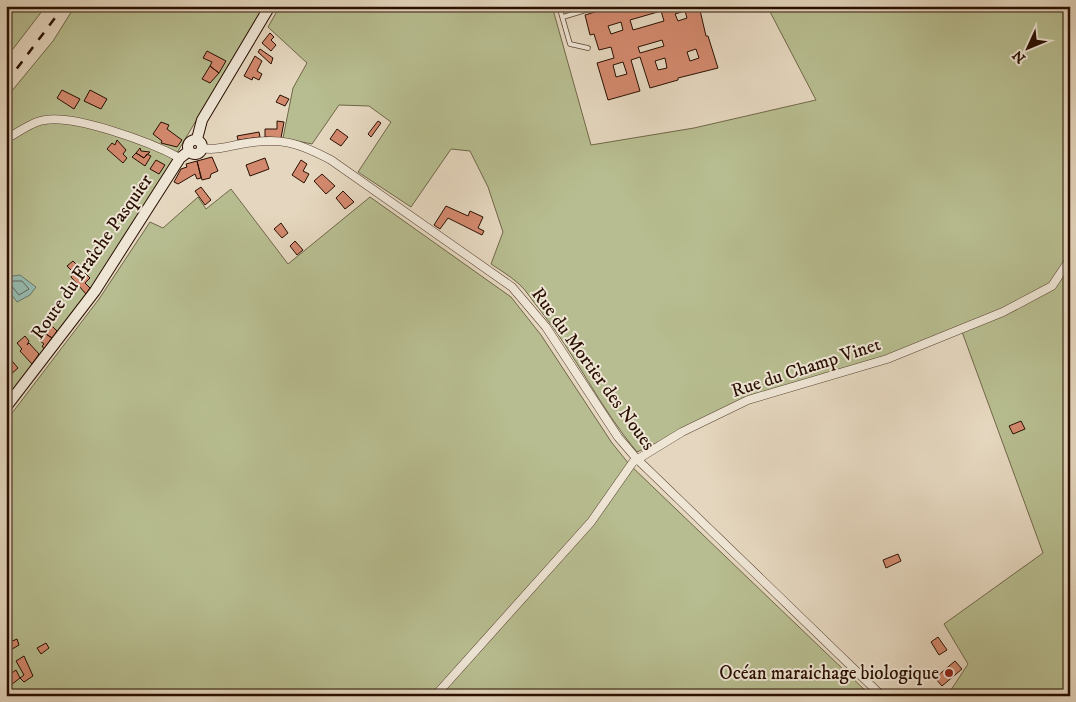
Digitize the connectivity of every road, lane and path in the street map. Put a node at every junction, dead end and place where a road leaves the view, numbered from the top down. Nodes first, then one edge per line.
1 (270, 6) edge
2 (559, 6) edge
3 (599, 6) edge
4 (563, 17) junction
5 (588, 48) dead end
6 (6, 139) edge
7 (200, 144) junction
8 (180, 158) junction
9 (1070, 259) edge
10 (6, 407) edge
11 (636, 458) junction
12 (435, 696) edge
13 (882, 696) edge

1 - 7 main road
2 - 4 lane
3 - 4 lane
4 - 5 lane
6 - 8 street
7 - 8 main road, Route du Fraîche Pasquier
7 - 11 street, Rue du Mortier des Noues
8 - 10 main road, Route du Fraîche Pasquier
9 - 11 street, Rue du Champ Vinet
11 - 12 street, Rue du Champ Vinet
11 - 13 street, Rue du Mortier des Noues

